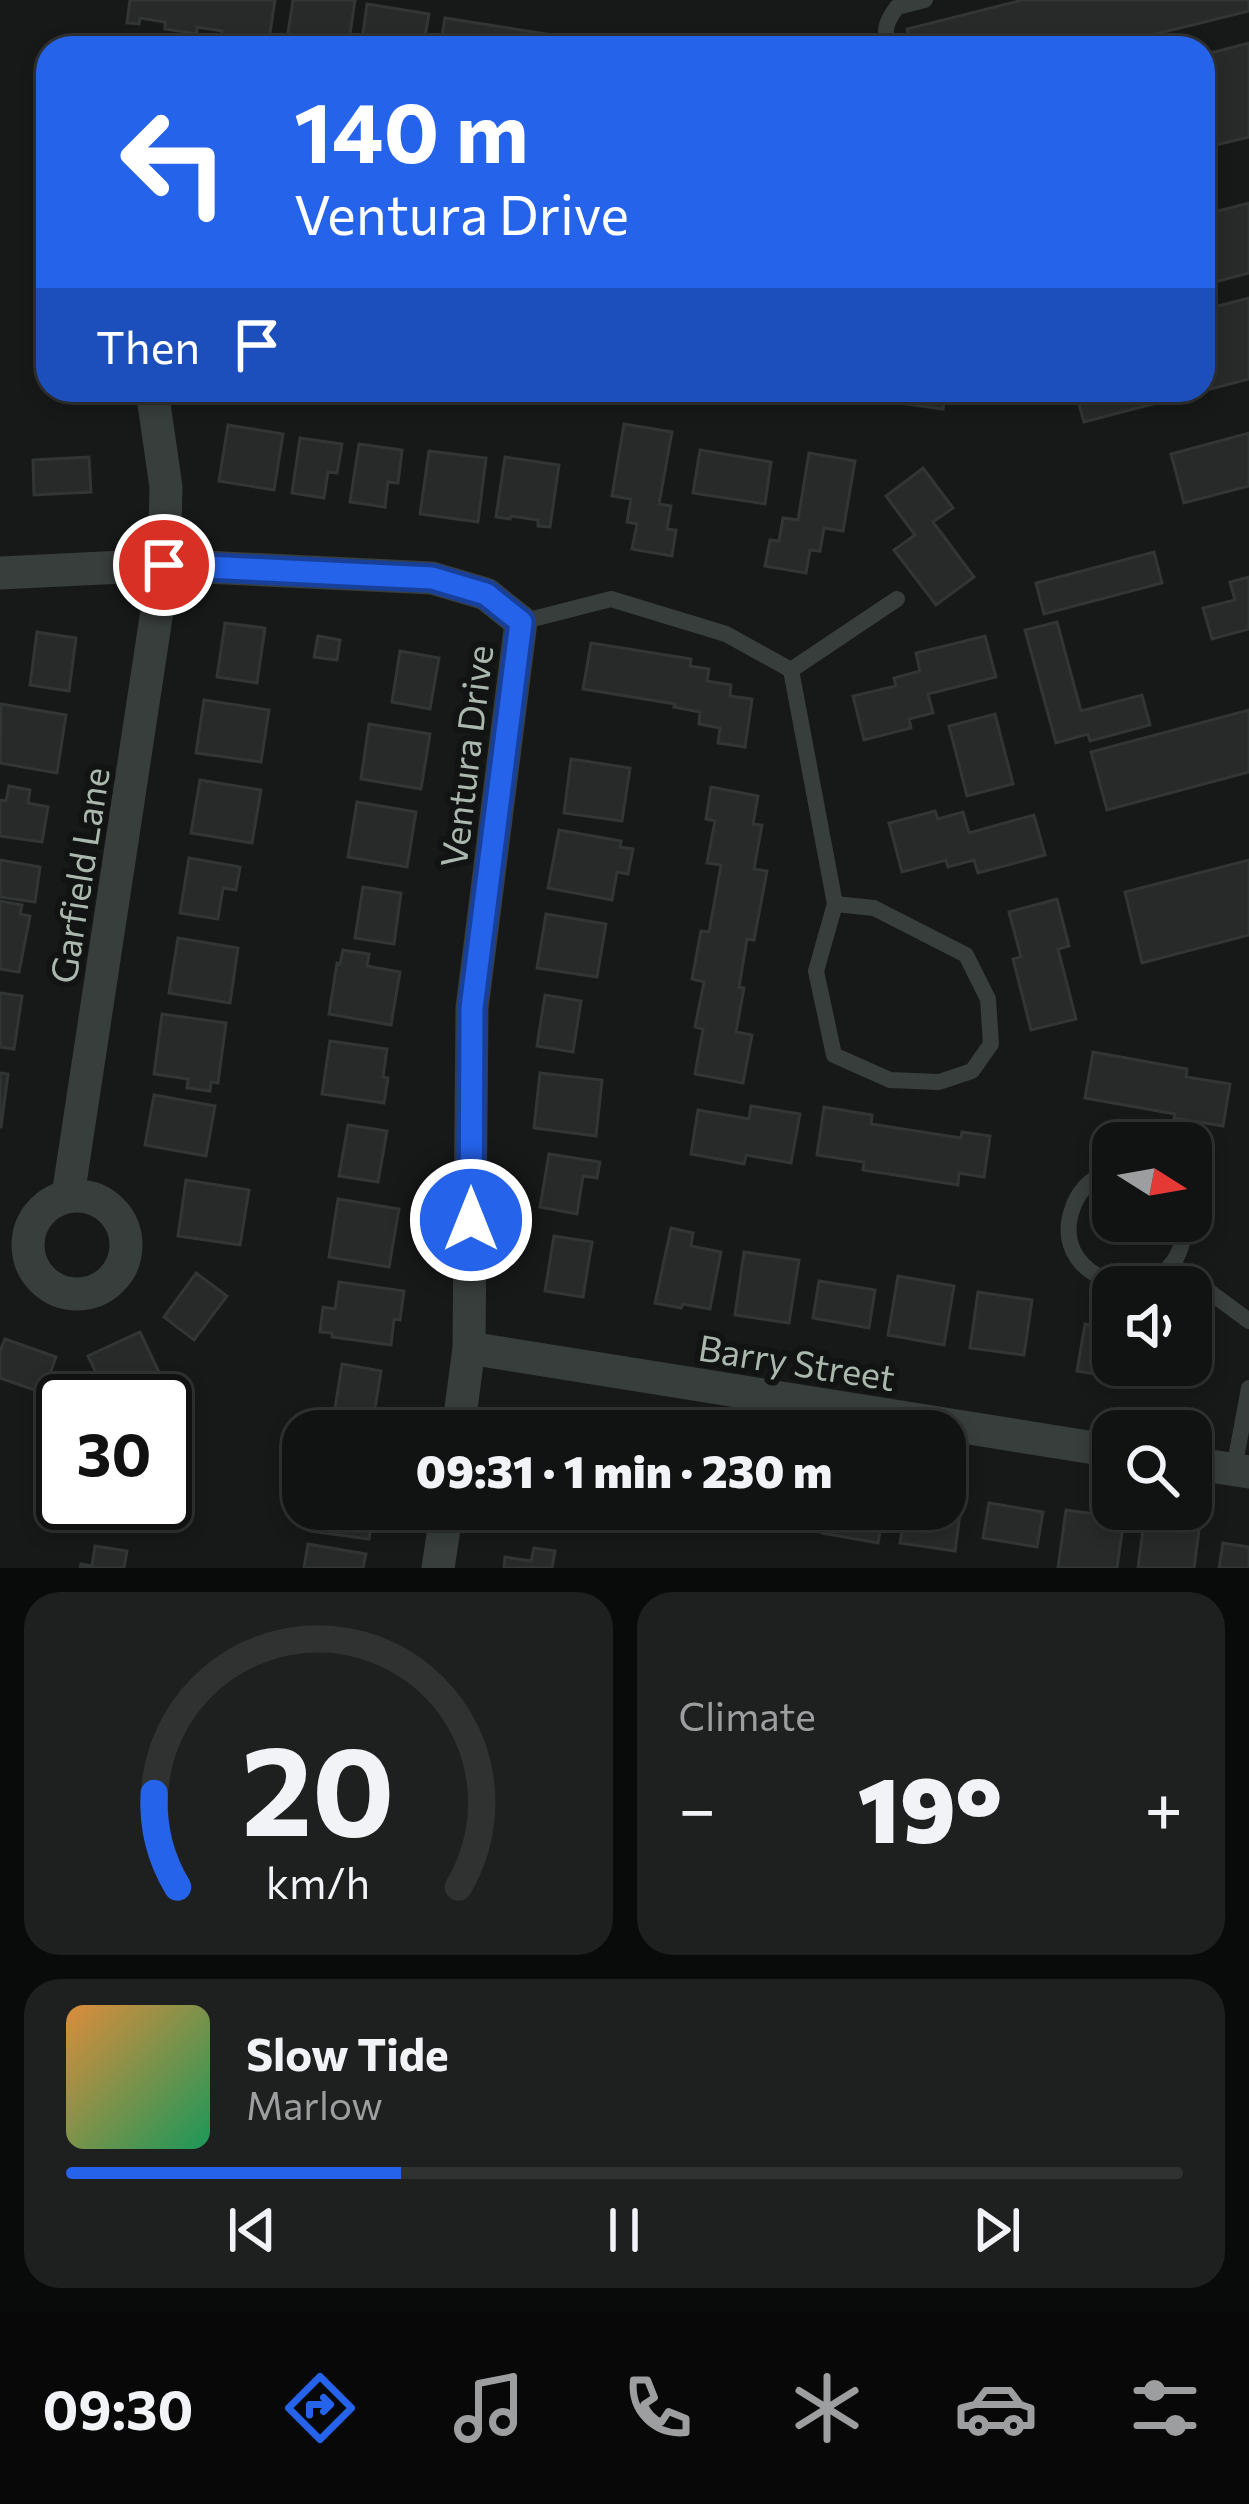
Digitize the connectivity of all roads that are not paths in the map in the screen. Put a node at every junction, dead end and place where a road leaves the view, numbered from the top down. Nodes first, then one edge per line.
1 (925, 0) edge
2 (885, 36) edge
3 (154, 402) edge
4 (164, 565) junction
5 (0, 573) edge
6 (897, 599) dead end
7 (521, 622) junction
8 (791, 670) junction
9 (836, 904) junction
10 (1092, 1180) edge
11 (68, 1196) dead end
12 (1182, 1242) edge
13 (1172, 1264) junction
14 (1249, 1321) edge
15 (470, 1348) junction
16 (1249, 1388) edge
17 (461, 1410) edge
18 (1092, 1448) edge
19 (1241, 1471) edge
20 (444, 1530) edge
21 (439, 1568) edge

1 - 2 lane
3 - 4 street, Garfield Lane
4 - 5 street, Ventura Drive
4 - 7 street, Ventura Drive
4 - 11 street, Garfield Lane
6 - 8 lane
7 - 8 lane
7 - 15 street, Ventura Drive
8 - 9 lane
9 - 9 lane
10 - 13 lane
12 - 13 lane
13 - 14 lane
15 - 17 street, Ventura Drive
15 - 18 street, Barry Street
16 - 19 lane
20 - 21 street

